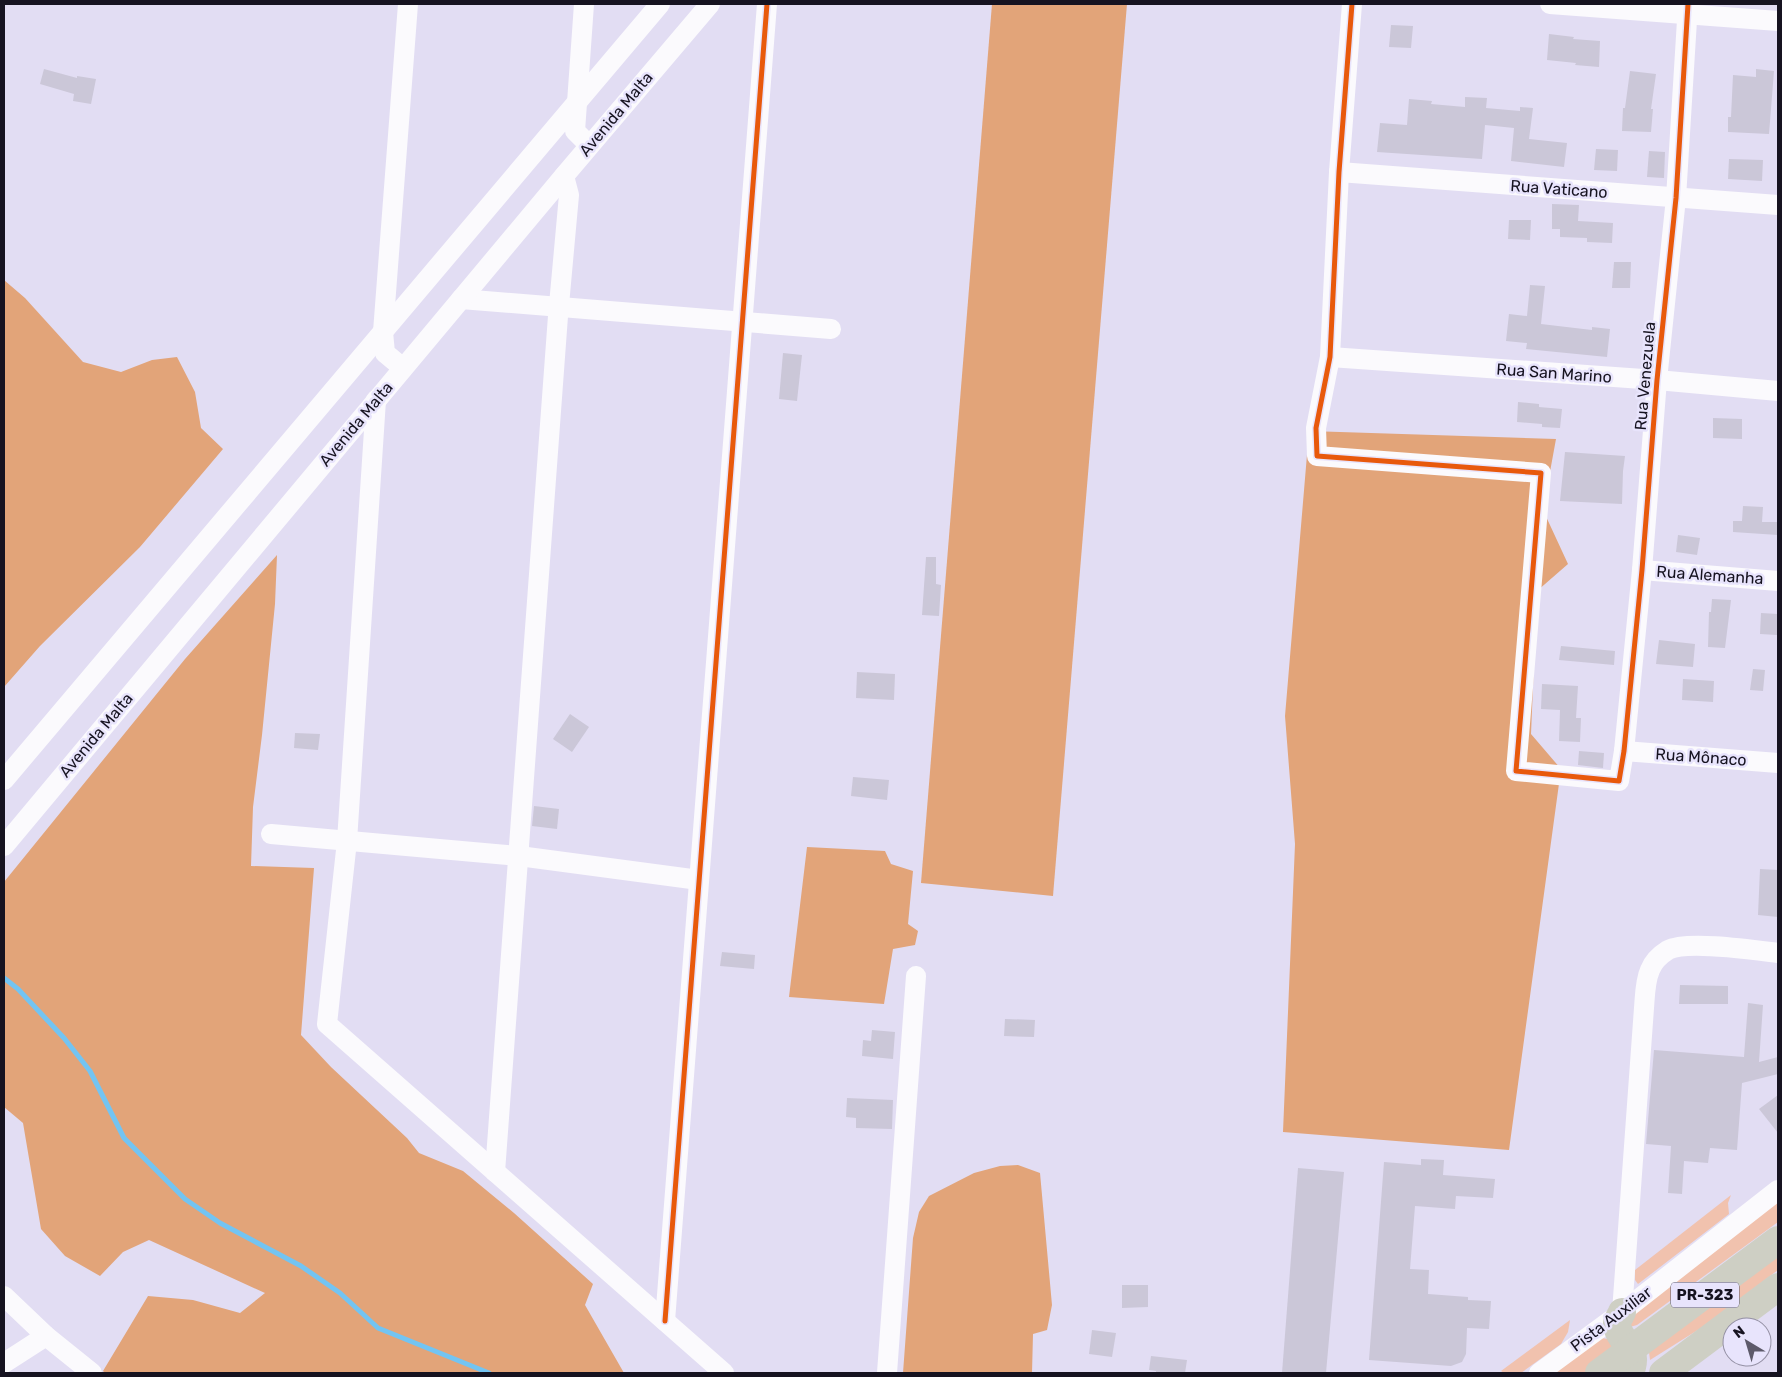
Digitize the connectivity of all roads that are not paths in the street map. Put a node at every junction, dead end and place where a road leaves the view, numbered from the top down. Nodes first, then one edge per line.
1 (408, 4) edge
2 (584, 4) edge
3 (660, 4) edge
4 (710, 4) edge
5 (767, 4) edge
6 (1352, 4) edge
7 (1550, 4) edge
8 (1688, 9) edge
9 (1778, 21) edge
10 (577, 103) junction
11 (590, 145) junction
12 (1339, 172) junction
13 (564, 176) junction
14 (1676, 198) junction
15 (1778, 206) edge
16 (461, 299) junction
17 (558, 308) junction
18 (742, 322) junction
19 (831, 329) dead end
20 (383, 332) junction
21 (1330, 357) junction
22 (403, 368) junction
23 (1657, 380) junction
24 (1778, 391) edge
25 (376, 400) junction
26 (1642, 570) junction
27 (1778, 581) edge
28 (1624, 751) junction
29 (1778, 763) edge
30 (4, 780) edge
31 (271, 834) dead end
32 (347, 841) junction
33 (4, 846) edge
34 (519, 856) junction
35 (699, 880) junction
36 (1778, 953) edge
37 (916, 976) dead end
38 (495, 1172) junction
39 (1778, 1190) edge
40 (1778, 1240) edge
41 (1778, 1287) edge
42 (4, 1296) edge
43 (665, 1321) junction
44 (46, 1336) junction
45 (1620, 1340) edge
46 (1699, 1346) junction
47 (4, 1363) edge
48 (92, 1373) edge
49 (724, 1373) edge
50 (888, 1373) edge
51 (1538, 1373) edge
52 (1599, 1373) edge
53 (1663, 1373) edge
54 (1672, 1373) edge

1 - 20 street
2 - 10 street
3 - 10 street
4 - 11 street, Avenida Malta
5 - 18 street
6 - 12 street
7 - 8 street
8 - 9 street
8 - 14 street, Rua Venezuela
10 - 11 street
10 - 20 street
11 - 13 street, Avenida Malta
12 - 14 street, Rua Vaticano
12 - 21 street
13 - 16 street, Avenida Malta
13 - 17 street
14 - 15 street, Rua Vaticano
14 - 23 street, Rua Venezuela
16 - 17 street
16 - 22 street, Avenida Malta
17 - 18 street
17 - 34 street
18 - 19 street
18 - 35 street
20 - 22 street
20 - 30 street
21 - 23 street, Rua San Marino
21 - 28 street, Rua Venezuela
22 - 25 street, Avenida Malta
23 - 24 street, Rua San Marino
23 - 26 street, Rua Venezuela
25 - 32 street
25 - 33 street, Avenida Malta
26 - 27 street, Rua Alemanha
26 - 28 street, Rua Venezuela
28 - 29 street, Rua Mônaco
31 - 32 street
32 - 34 street
32 - 38 street
34 - 35 street
34 - 38 street
35 - 43 street
36 - 45 street
37 - 50 street
38 - 43 street
39 - 45 street, Pista Auxiliar
40 - 45 highway, PR-323
41 - 46 highway, PR-323
42 - 44 street
43 - 49 street
44 - 47 street
44 - 48 street
45 - 51 street, Pista Auxiliar
45 - 52 highway, PR-323
46 - 53 highway, PR-323
46 - 54 street

